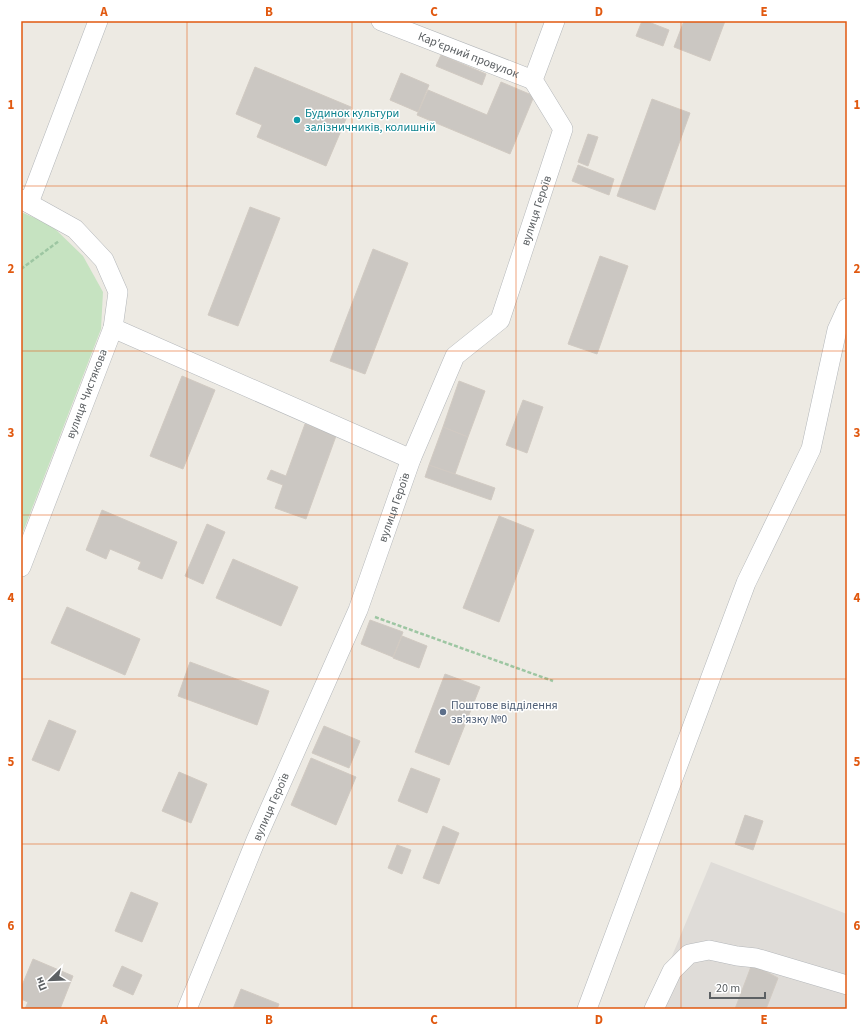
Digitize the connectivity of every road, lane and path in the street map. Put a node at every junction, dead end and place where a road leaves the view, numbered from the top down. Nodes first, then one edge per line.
1 (98, 21) edge
2 (381, 21) edge
3 (555, 21) edge
4 (533, 80) junction
5 (25, 201) edge
6 (75, 229) junction
7 (21, 269) edge
8 (847, 308) edge
9 (113, 328) junction
10 (411, 459) junction
11 (21, 567) edge
12 (358, 610) junction
13 (553, 681) dead end
14 (847, 985) edge
15 (187, 1009) edge
16 (587, 1009) edge
17 (654, 1009) edge

1 - 5 street
2 - 4 street, Кар'єрний провулок
3 - 4 street
4 - 10 street, вулиця Героїв
5 - 6 street, вулиця Чистякова
6 - 7 path
6 - 9 street, вулиця Чистякова
8 - 16 street
9 - 10 street
9 - 11 street, вулиця Чистякова
10 - 12 street, вулиця Героїв
12 - 13 path
12 - 15 street, вулиця Героїв
14 - 17 street

